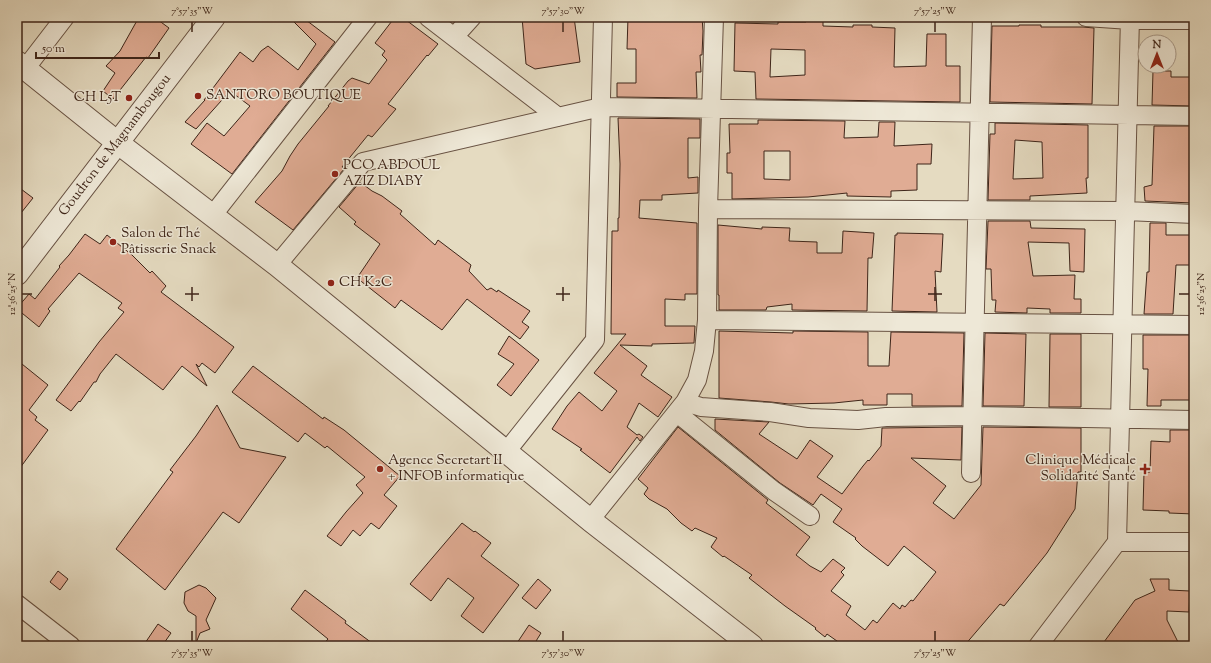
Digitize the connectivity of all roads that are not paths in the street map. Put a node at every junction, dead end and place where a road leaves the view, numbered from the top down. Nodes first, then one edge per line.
1 (65, 17) edge
2 (214, 17) edge
3 (368, 17) edge
4 (428, 17) edge
5 (472, 17) edge
6 (603, 17) edge
7 (714, 17) edge
8 (982, 17) edge
9 (1086, 17) edge
10 (1130, 18) edge
11 (1194, 20) edge
12 (454, 37) junction
13 (21, 65) edge
14 (601, 107) junction
15 (711, 109) junction
16 (980, 113) junction
17 (1129, 115) junction
18 (1194, 116) edge
19 (558, 117) junction
20 (118, 143) junction
21 (708, 209) junction
22 (977, 211) junction
23 (1126, 211) junction
24 (1194, 214) edge
25 (212, 216) junction
26 (277, 265) junction
27 (17, 274) edge
28 (707, 320) junction
29 (975, 323) junction
30 (1123, 325) junction
31 (1194, 326) edge
32 (681, 408) junction
33 (973, 416) junction
34 (1121, 419) junction
35 (1194, 420) edge
36 (506, 452) junction
37 (971, 474) dead end
38 (810, 516) dead end
39 (590, 520) junction
40 (1117, 542) junction
41 (1194, 542) edge
42 (17, 604) edge
43 (71, 646) edge
44 (752, 646) edge
45 (1038, 646) edge

1 - 13 street
2 - 20 street, Goudron de Magnambougou
3 - 25 street
4 - 12 street
5 - 12 street
6 - 14 street
7 - 15 street
8 - 16 street
9 - 10 street
10 - 11 street
10 - 17 street
12 - 19 street
13 - 20 street
14 - 15 street
14 - 19 street
14 - 36 street
15 - 16 street
15 - 21 street
16 - 17 street
16 - 22 street
17 - 18 street
17 - 23 street
19 - 26 street
20 - 25 street
20 - 27 street, Goudron de Magnambougou
21 - 22 street
21 - 28 street
22 - 23 street
22 - 29 street
23 - 24 street
23 - 30 street
25 - 26 street
26 - 36 street
28 - 29 street
28 - 32 street
29 - 30 street
29 - 33 street
30 - 31 street
30 - 34 street
32 - 33 street
32 - 38 street
32 - 39 street
33 - 34 street
33 - 37 street
34 - 35 street
34 - 40 street
36 - 39 street
39 - 44 street
40 - 41 street
40 - 45 street
42 - 43 street

